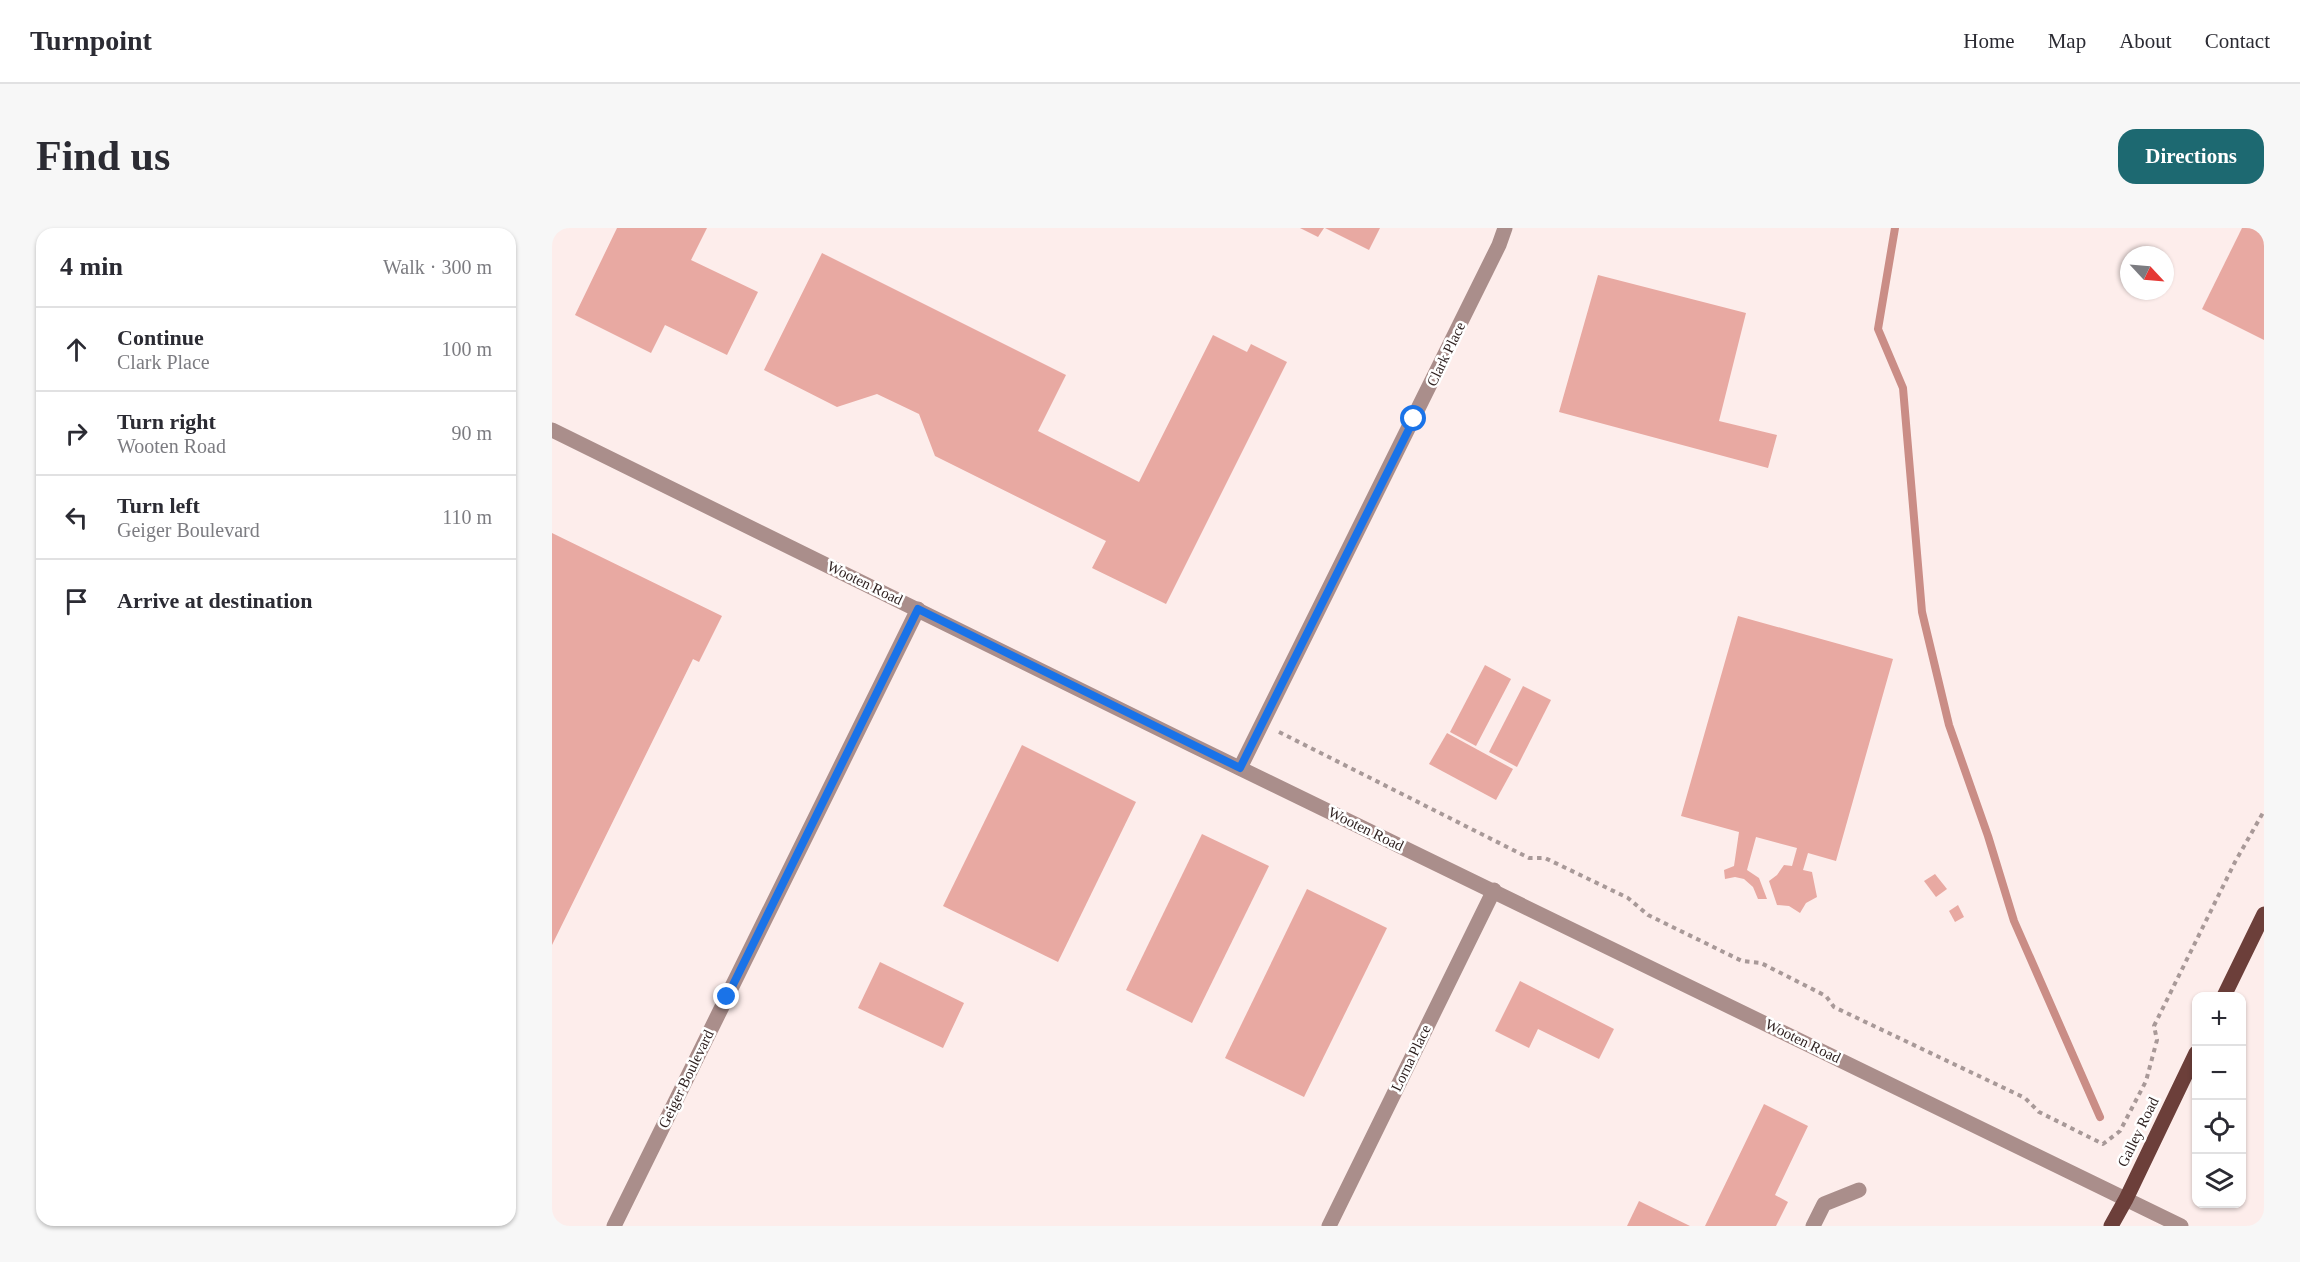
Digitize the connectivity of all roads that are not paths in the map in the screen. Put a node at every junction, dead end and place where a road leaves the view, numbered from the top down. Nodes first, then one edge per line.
1 (1505, 228) edge
2 (552, 430) edge
3 (918, 609) junction
4 (1240, 768) junction
5 (1494, 890) junction
6 (2264, 914) edge
7 (2226, 992) edge
8 (2192, 1061) edge
9 (1859, 1190) dead end
10 (2126, 1199) junction
11 (614, 1226) edge
12 (1329, 1226) edge
13 (1813, 1226) edge
14 (2111, 1226) edge
15 (2181, 1226) edge

1 - 4 street, Clark Place
2 - 3 street, Wooten Road
3 - 4 street, Wooten Road
3 - 11 street, Geiger Boulevard
4 - 5 street, Wooten Road
5 - 10 street, Wooten Road
5 - 12 street, Lorna Place
6 - 7 main road
8 - 10 main road, Galley Road
9 - 13 street
10 - 14 main road, Galley Road
10 - 15 street, Wooten Road

